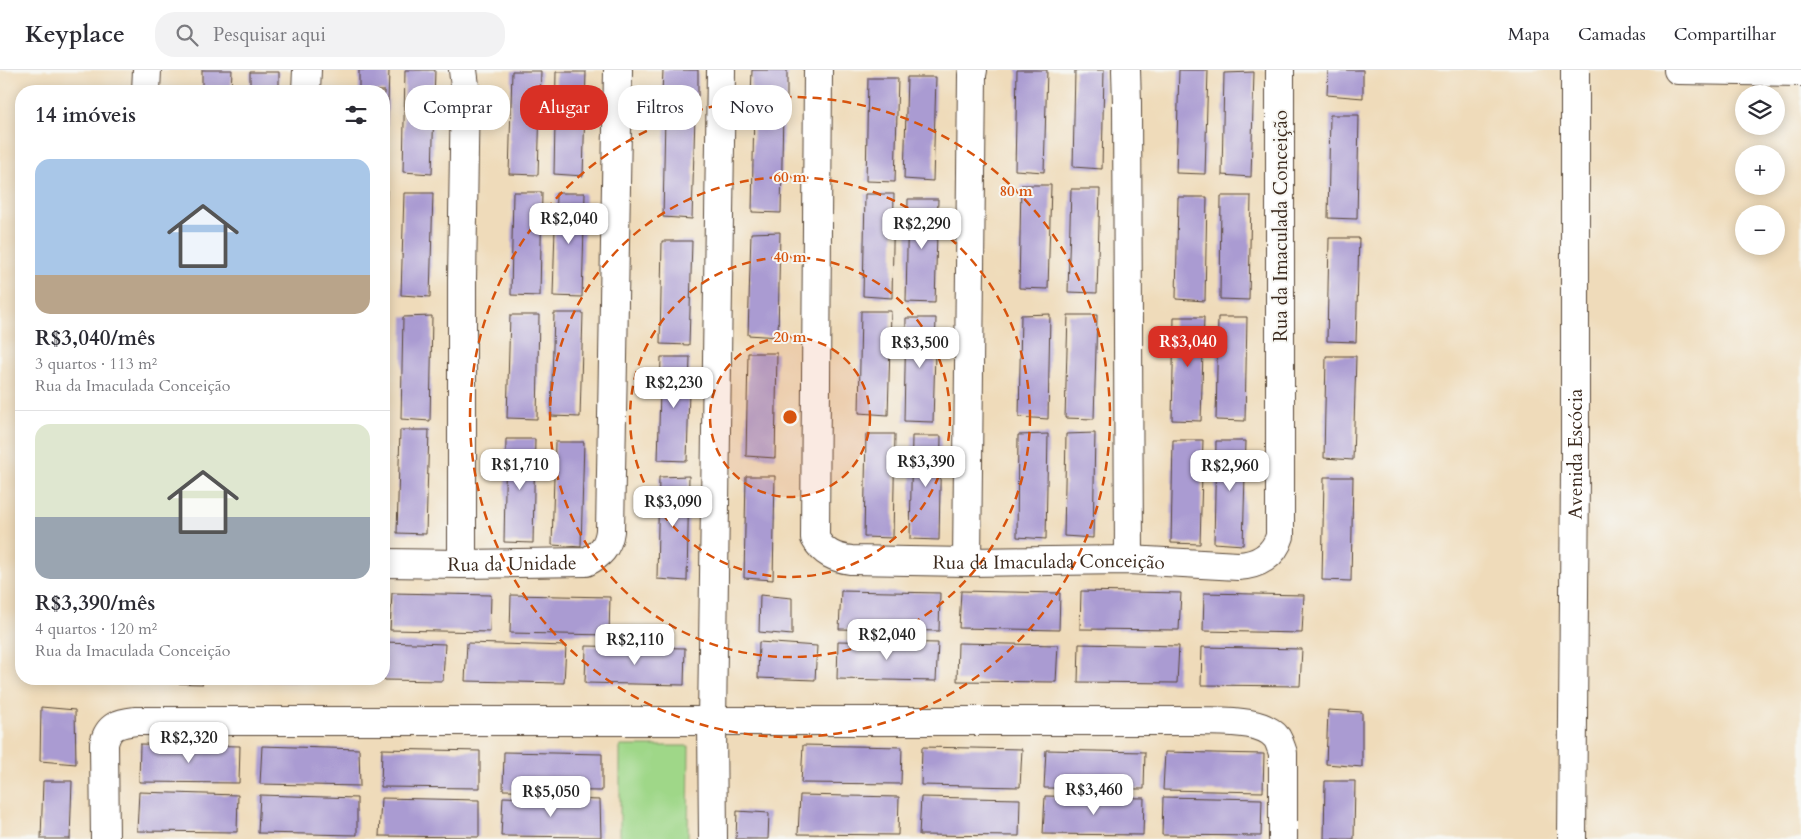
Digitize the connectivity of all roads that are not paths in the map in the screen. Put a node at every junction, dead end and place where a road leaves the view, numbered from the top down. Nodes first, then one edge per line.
1 (146, 70) edge
2 (307, 70) edge
3 (463, 70) edge
4 (618, 70) edge
5 (722, 70) edge
6 (818, 70) edge
7 (973, 70) edge
8 (1126, 70) edge
9 (1280, 70) edge
10 (1575, 70) edge
11 (1678, 70) edge
12 (1801, 72) edge
13 (146, 85) edge
14 (306, 85) edge
15 (1129, 560) junction
16 (967, 562) junction
17 (390, 563) edge
18 (462, 564) junction
19 (712, 721) junction
20 (105, 839) edge
21 (713, 839) edge
22 (1283, 839) edge
23 (1572, 839) edge

1 - 13 street
2 - 14 street
3 - 18 street
4 - 18 street, Rua da Unidade
5 - 19 street
6 - 16 street, Rua da Imaculada Conceição
7 - 16 street
8 - 15 street
9 - 15 street, Rua da Imaculada Conceição
10 - 23 street, Avenida Escócia
11 - 12 street
15 - 16 street, Rua da Imaculada Conceição
17 - 18 street, Rua da Unidade
19 - 20 street
19 - 21 street
19 - 22 street

